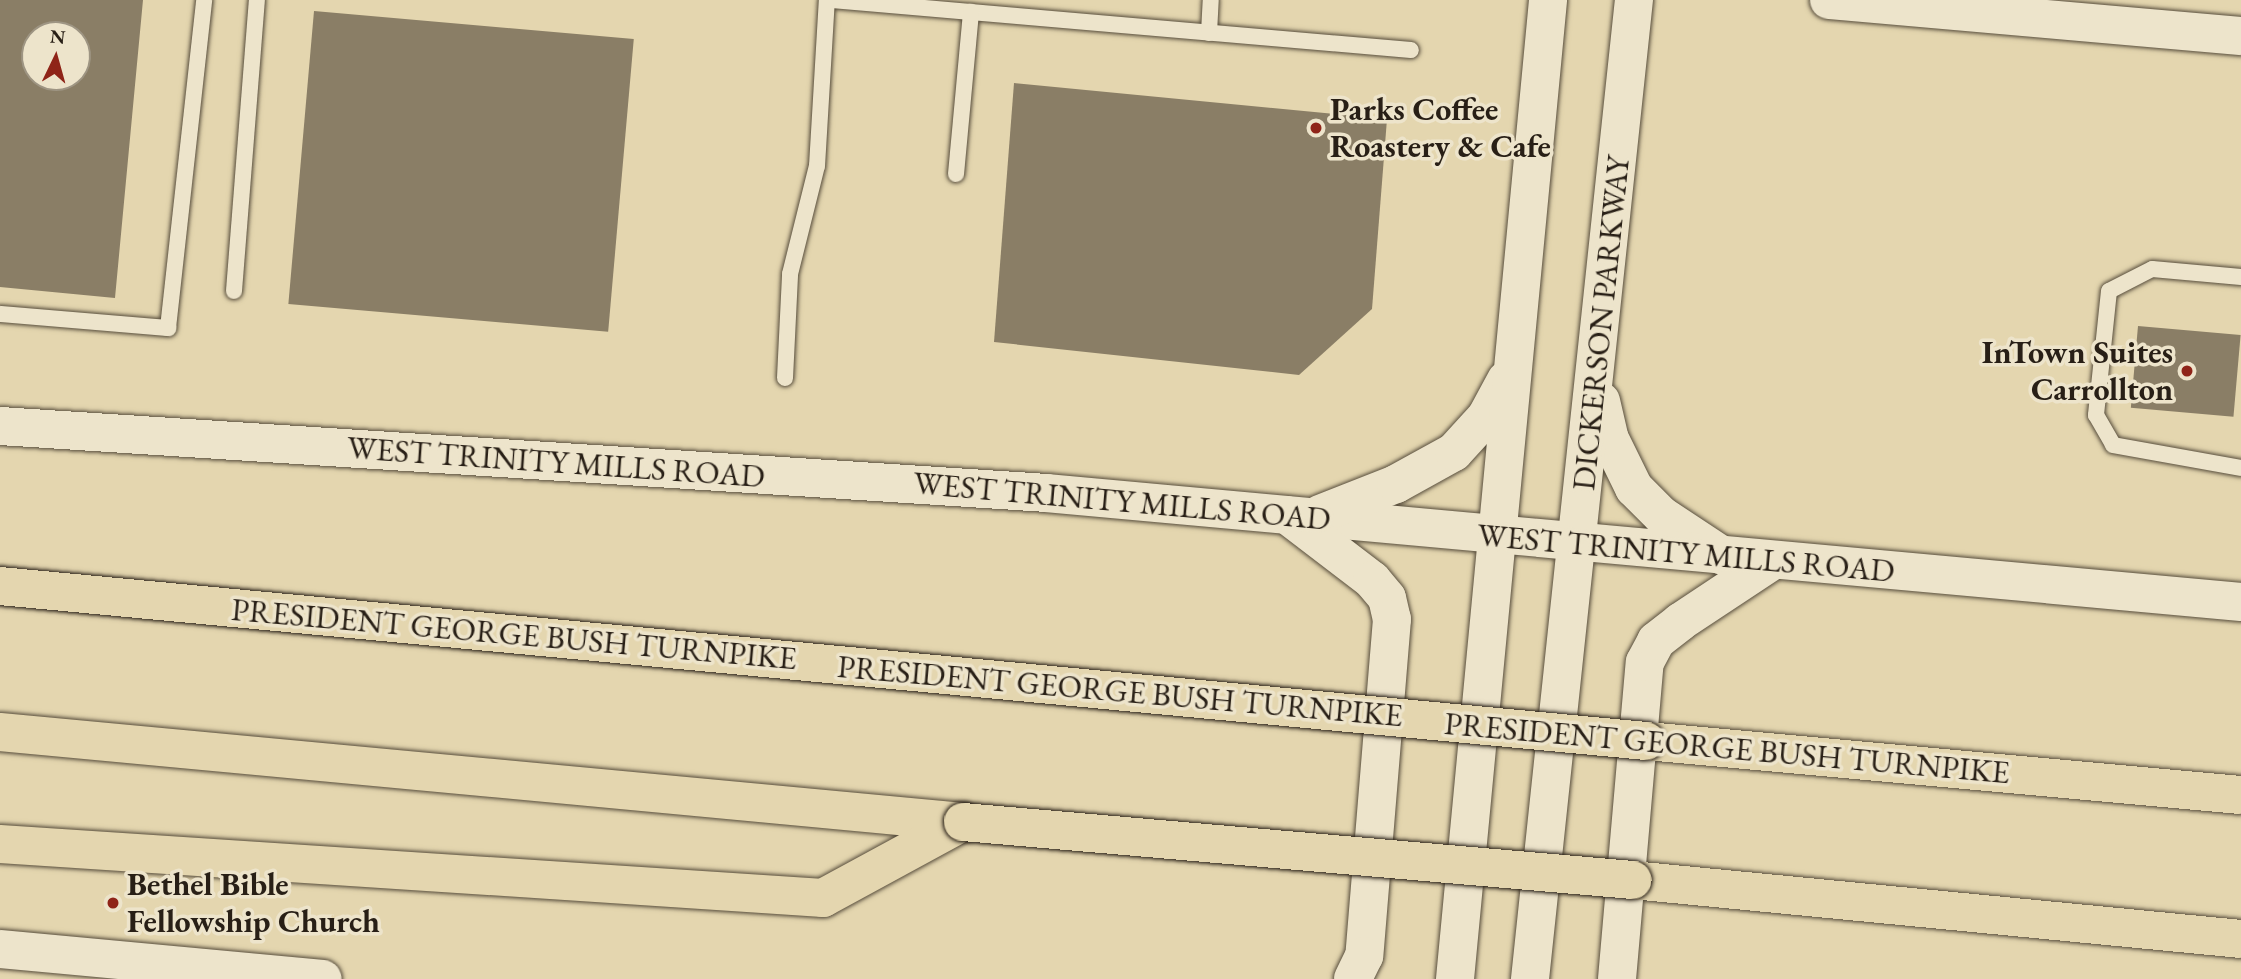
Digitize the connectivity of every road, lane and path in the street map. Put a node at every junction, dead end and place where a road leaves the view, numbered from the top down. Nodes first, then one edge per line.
1 (204, 0) edge
2 (257, 0) edge
3 (829, 0) edge
4 (1211, 0) edge
5 (1548, 0) edge
6 (1634, 0) edge
7 (1829, 0) edge
8 (971, 12) junction
9 (1209, 33) junction
10 (2241, 36) edge
11 (1411, 50) dead end
12 (956, 174) dead end
13 (2241, 278) edge
14 (234, 291) dead end
15 (0, 314) edge
16 (1511, 369) junction
17 (785, 378) dead end
18 (1596, 380) junction
19 (0, 426) edge
20 (2241, 468) edge
21 (1299, 514) junction
22 (1499, 535) junction
23 (1578, 543) junction
24 (1727, 559) junction
25 (1769, 563) junction
26 (0, 586) edge
27 (2241, 603) edge
28 (0, 732) edge
29 (2241, 795) edge
30 (963, 822) junction
31 (0, 844) edge
32 (2241, 939) edge
33 (0, 949) edge
34 (323, 979) edge
35 (1353, 979) edge
36 (1455, 979) edge
37 (1530, 979) edge
38 (1617, 979) edge

1 - 15 lane
2 - 14 lane
3 - 8 lane
3 - 17 lane
4 - 9 lane
5 - 16 main road
6 - 18 main road, DICKERSON PARKWAY
7 - 10 main road
8 - 9 lane
8 - 12 lane
9 - 11 lane
13 - 20 lane
16 - 21 main road
16 - 22 main road
18 - 23 main road, DICKERSON PARKWAY
18 - 24 main road
19 - 21 main road, WEST TRINITY MILLS ROAD
21 - 22 main road, WEST TRINITY MILLS ROAD
21 - 35 main road
22 - 23 main road, WEST TRINITY MILLS ROAD
22 - 36 main road
23 - 24 main road, WEST TRINITY MILLS ROAD
23 - 37 main road, DICKERSON PARKWAY
24 - 25 main road, WEST TRINITY MILLS ROAD
25 - 27 main road, WEST TRINITY MILLS ROAD
25 - 38 main road
26 - 29 highway, PRESIDENT GEORGE BUSH TURNPIKE, bridge
28 - 30 highway
30 - 31 highway
30 - 32 highway, bridge
33 - 34 main road

